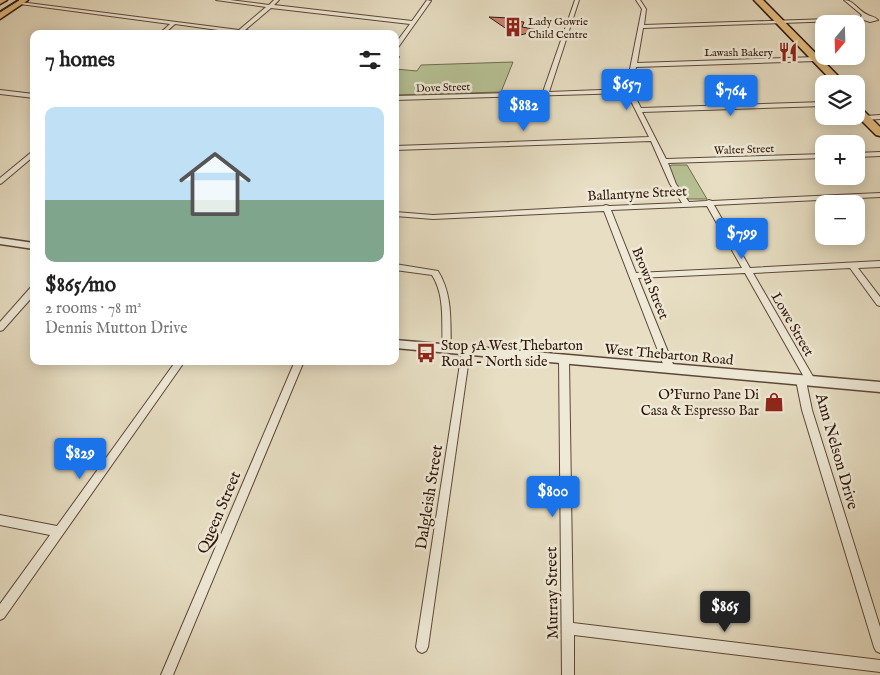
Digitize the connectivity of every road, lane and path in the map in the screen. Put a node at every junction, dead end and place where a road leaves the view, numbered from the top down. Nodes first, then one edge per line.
1 (218, 0) edge
2 (277, 0) edge
3 (435, 0) edge
4 (577, 0) edge
5 (638, 0) edge
6 (751, 0) edge
7 (758, 0) edge
8 (846, 0) edge
9 (428, 1) edge
10 (1, 2) edge
11 (22, 2) edge
12 (270, 6) junction
13 (863, 15) edge
14 (0, 16) edge
15 (865, 17) edge
16 (876, 19) edge
17 (815, 20) edge
18 (175, 22) junction
19 (413, 23) junction
20 (777, 23) junction
21 (641, 27) junction
22 (880, 28) edge
23 (166, 30) edge
24 (168, 30) edge
25 (235, 30) edge
26 (243, 30) edge
27 (399, 42) edge
28 (813, 60) junction
29 (634, 65) junction
30 (825, 75) edge
31 (830, 75) edge
32 (628, 91) junction
33 (0, 92) edge
34 (545, 94) junction
35 (30, 96) edge
36 (399, 99) edge
37 (815, 104) edge
38 (638, 110) junction
39 (865, 110) edge
40 (875, 118) edge
41 (880, 133) edge
42 (653, 138) junction
43 (399, 148) edge
44 (865, 154) edge
45 (880, 154) edge
46 (30, 156) edge
47 (815, 156) edge
48 (664, 162) junction
49 (0, 182) edge
50 (880, 195) edge
51 (709, 202) junction
52 (686, 203) junction
53 (606, 207) junction
54 (399, 214) edge
55 (0, 241) edge
56 (30, 245) edge
57 (880, 264) edge
58 (852, 265) junction
59 (399, 268) edge
60 (748, 271) junction
61 (633, 276) junction
62 (30, 294) edge
63 (880, 303) edge
64 (0, 328) edge
65 (399, 344) edge
66 (447, 349) junction
67 (466, 351) junction
68 (564, 360) junction
69 (178, 365) edge
70 (298, 365) edge
71 (670, 369) junction
72 (805, 380) junction
73 (880, 387) edge
74 (0, 520) edge
75 (58, 531) junction
76 (0, 614) edge
77 (568, 628) junction
78 (422, 647) dead end
79 (880, 647) edge
80 (880, 666) edge
81 (167, 675) edge
82 (568, 675) edge

1 - 12 street
2 - 12 street
3 - 9 street
4 - 34 street
5 - 21 street
6 - 20 highway
7 - 20 highway
8 - 13 street
9 - 19 street
10 - 11 highway
11 - 14 highway
11 - 18 street
12 - 19 street
12 - 26 street
15 - 16 street
16 - 22 street
17 - 20 street
18 - 23 street
18 - 24 street
18 - 25 street
19 - 27 street
20 - 21 street
20 - 28 highway
21 - 29 street
28 - 29 street
28 - 30 highway
28 - 31 highway
29 - 32 street
32 - 34 street, Dove Street
32 - 38 street
33 - 35 street
34 - 36 street, Dove Street
37 - 38 street
38 - 42 street
39 - 40 highway
40 - 41 highway
42 - 43 street
42 - 48 street
44 - 45 street
46 - 49 street
47 - 48 street, Walter Street
48 - 52 street
50 - 51 street, Ballantyne Street
51 - 52 street, Ballantyne Street
51 - 60 street, Lowe Street
52 - 53 street, Ballantyne Street
53 - 54 street, Ballantyne Street
53 - 61 street, Brown Street
55 - 56 street
57 - 58 street
58 - 60 street
58 - 63 street
59 - 66 street
60 - 61 street
60 - 72 street, Lowe Street
61 - 71 street, Brown Street
62 - 64 street
65 - 66 street, West Thebarton Road
66 - 67 street, West Thebarton Road
67 - 68 street, West Thebarton Road
67 - 78 street, Dalgleish Street
68 - 71 street, West Thebarton Road
68 - 77 street, Murray Street
69 - 75 street
70 - 81 street, Queen Street
71 - 72 street, West Thebarton Road
72 - 73 street, West Thebarton Road
72 - 79 street, Ann Nelson Drive
74 - 75 street
75 - 76 street
77 - 80 street
77 - 82 street, Murray Street

